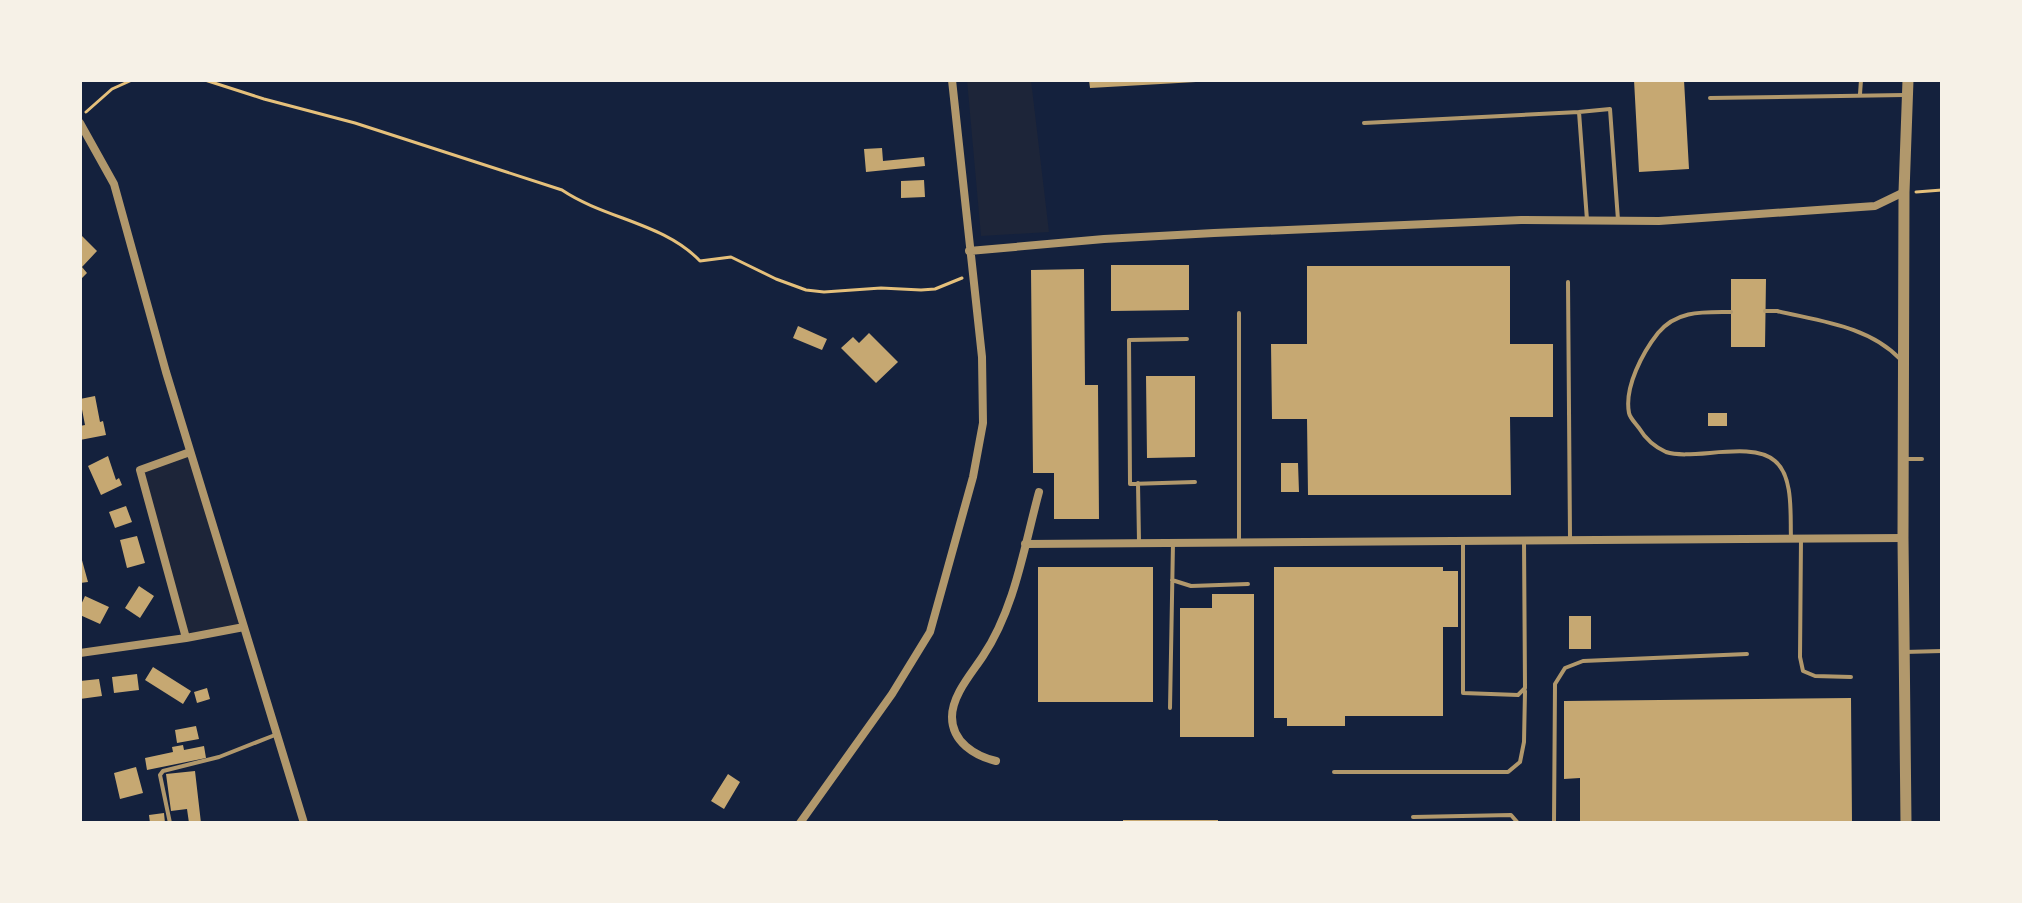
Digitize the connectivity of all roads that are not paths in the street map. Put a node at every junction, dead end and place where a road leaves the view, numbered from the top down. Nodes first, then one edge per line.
1 (952, 80) edge
2 (1861, 80) edge
3 (1908, 80) edge
4 (1860, 94) junction
5 (1906, 96) junction
6 (1710, 98) dead end
7 (1579, 112) junction
8 (80, 121) edge
9 (1364, 123) dead end
10 (1904, 192) junction
11 (1587, 220) junction
12 (1618, 220) junction
13 (969, 251) junction
14 (1568, 282) dead end
15 (1765, 311) dead end
16 (1731, 312) dead end
17 (1239, 313) dead end
18 (1187, 339) dead end
19 (1904, 364) junction
20 (190, 452) junction
21 (1903, 459) junction
22 (1922, 459) dead end
23 (1195, 482) dead end
24 (1138, 483) junction
25 (1039, 492) dead end
26 (1903, 538) junction
27 (1796, 539) junction
28 (1463, 541) junction
29 (1524, 541) junction
30 (1570, 541) junction
31 (1173, 543) junction
32 (1239, 543) junction
33 (1025, 544) junction
34 (1139, 544) junction
35 (1172, 580) junction
36 (1248, 584) dead end
37 (244, 627) junction
38 (186, 638) junction
39 (1942, 651) edge
40 (1904, 652) junction
41 (80, 653) edge
42 (1747, 654) dead end
43 (1851, 677) dead end
44 (1525, 688) junction
45 (1170, 708) dead end
46 (277, 734) junction
47 (996, 761) dead end
48 (1334, 772) dead end
49 (1413, 817) dead end
50 (170, 823) edge
51 (304, 823) edge
52 (800, 823) edge
53 (1518, 823) edge
54 (1554, 823) edge
55 (1906, 823) edge

1 - 13 street
2 - 4 lane
3 - 5 street
4 - 5 lane
4 - 6 lane
5 - 10 street
7 - 9 lane
7 - 11 lane
7 - 12 lane
8 - 20 street
10 - 12 street
10 - 19 street
11 - 12 street
11 - 13 street
13 - 52 street
14 - 30 lane
15 - 19 lane
16 - 27 lane
17 - 32 lane
18 - 24 lane
19 - 21 street
20 - 37 street
20 - 38 street
21 - 22 lane
21 - 26 street
23 - 24 lane
24 - 34 lane
25 - 33 street
26 - 27 street
26 - 40 street
27 - 30 street
27 - 43 lane
28 - 29 street
28 - 32 street
28 - 44 lane
29 - 30 street
29 - 44 lane
31 - 32 street
31 - 34 street
31 - 35 lane
33 - 34 street
33 - 47 street
35 - 36 lane
35 - 45 lane
37 - 38 street
37 - 46 street
38 - 41 street
39 - 40 lane
40 - 55 street
42 - 54 lane
44 - 48 lane
46 - 50 lane
46 - 51 street
49 - 53 lane

